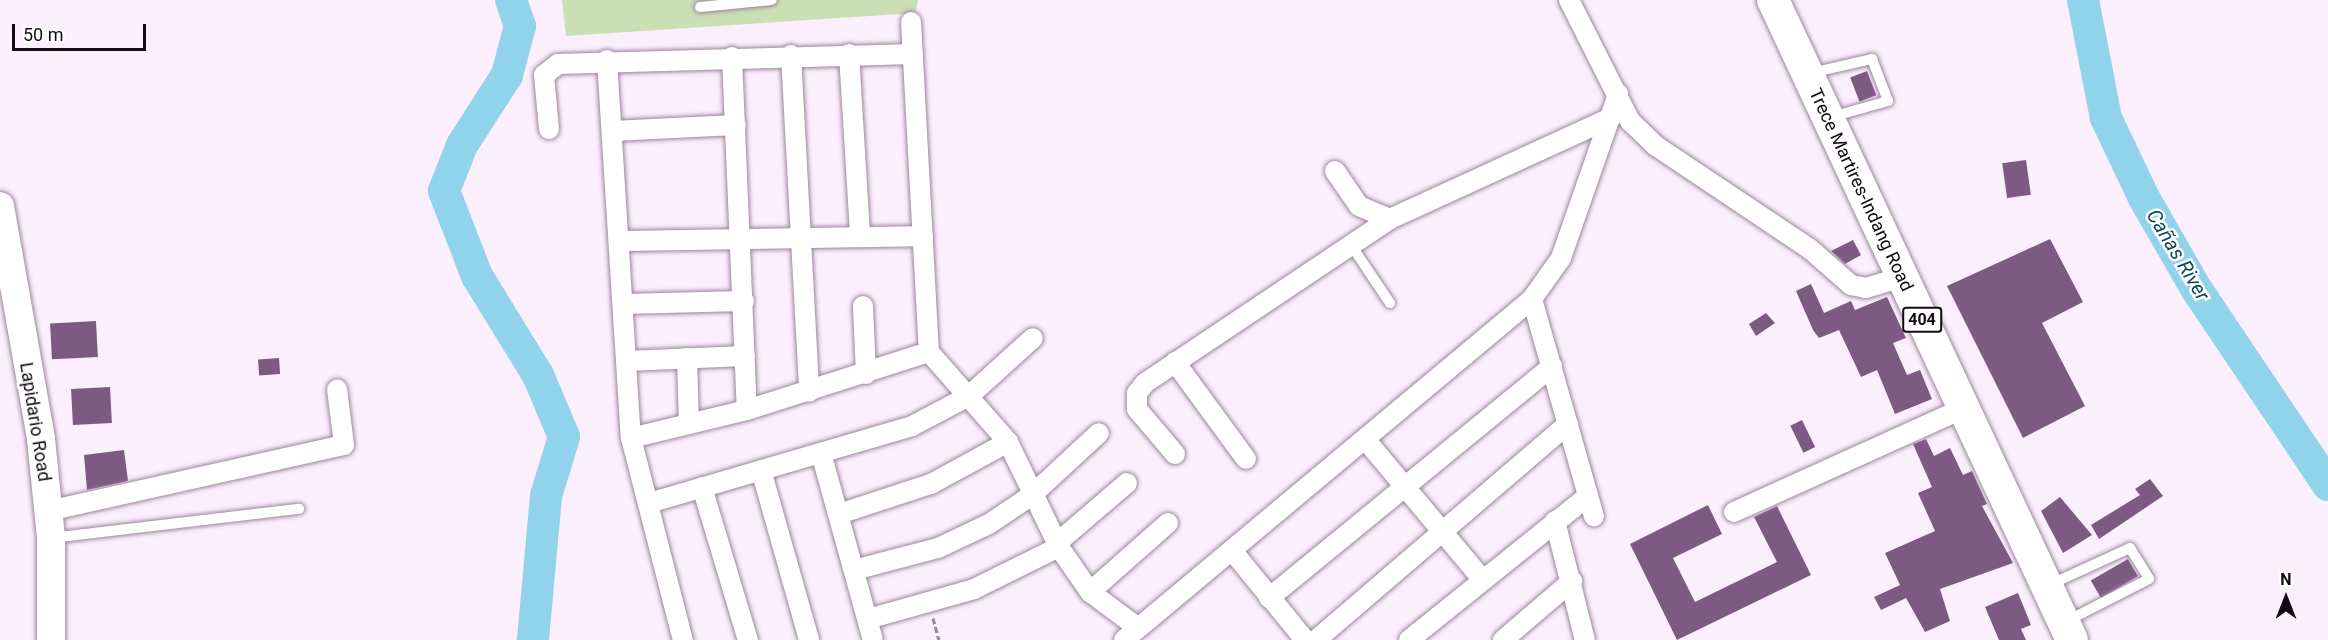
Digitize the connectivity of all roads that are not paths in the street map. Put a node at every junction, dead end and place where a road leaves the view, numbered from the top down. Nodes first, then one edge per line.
1 (772, 0) edge
2 (1569, 0) edge
3 (1773, 0) edge
4 (724, 2) edge
5 (700, 7) dead end
6 (911, 22) dead end
7 (849, 54) junction
8 (913, 54) junction
9 (791, 55) junction
10 (732, 57) junction
11 (607, 60) junction
12 (1808, 74) junction
13 (1618, 94) junction
14 (1611, 118) junction
15 (1828, 118) junction
16 (736, 125) junction
17 (549, 129) dead end
18 (612, 131) junction
19 (1335, 171) dead end
20 (0, 206) edge
21 (1390, 219) junction
22 (860, 235) junction
23 (923, 236) junction
24 (801, 237) junction
25 (742, 238) junction
26 (619, 241) junction
27 (1351, 245) junction
28 (1903, 277) junction
29 (1532, 299) junction
30 (744, 301) junction
31 (1390, 303) dead end
32 (623, 304) junction
33 (863, 306) dead end
34 (1034, 338) dead end
35 (929, 352) junction
36 (745, 356) junction
37 (687, 358) junction
38 (626, 361) junction
39 (1175, 362) junction
40 (1552, 366) junction
41 (866, 374) junction
42 (337, 389) dead end
43 (809, 392) junction
44 (969, 396) junction
45 (747, 410) junction
46 (1960, 410) junction
47 (688, 424) junction
48 (1568, 424) junction
49 (1099, 434) dead end
50 (631, 438) junction
51 (1365, 439) junction
52 (1008, 442) junction
53 (821, 453) junction
54 (1175, 454) dead end
55 (1246, 459) dead end
56 (761, 470) junction
57 (1126, 483) dead end
58 (1407, 485) junction
59 (702, 487) junction
60 (1032, 495) junction
61 (1588, 496) junction
62 (649, 503) junction
63 (299, 509) dead end
64 (1734, 512) dead end
65 (839, 514) junction
66 (1594, 516) dead end
67 (1555, 521) junction
68 (1168, 523) dead end
69 (50, 525) junction
70 (1446, 532) junction
71 (1058, 545) junction
72 (1234, 553) junction
73 (854, 570) junction
74 (1482, 579) junction
75 (1572, 582) junction
76 (2046, 586) junction
77 (1090, 592) junction
78 (1269, 598) junction
79 (868, 619) junction
80 (2067, 631) edge
81 (1131, 633) edge
82 (1512, 636) edge
83 (1419, 637) edge
84 (51, 640) edge
85 (683, 640) edge
86 (748, 640) edge
87 (809, 640) edge
88 (873, 640) edge
89 (1305, 640) edge
90 (1316, 640) edge
91 (1585, 640) edge

1 - 4 lane
2 - 13 street
3 - 12 main road, Trece Martires-Indang Road / 404
4 - 5 lane
6 - 8 street
7 - 8 street
7 - 9 street
7 - 22 street
8 - 23 street
9 - 10 street
9 - 24 street
10 - 11 street
10 - 16 street
11 - 17 street
11 - 18 street
12 - 15 main road, Trece Martires-Indang Road / 404
12 - 15 lane
13 - 14 street
13 - 28 street
14 - 21 street
14 - 29 street
15 - 28 main road, Trece Martires-Indang Road / 404
16 - 18 street
16 - 25 street
18 - 26 street
19 - 21 street
20 - 69 street, Lapidario Road
21 - 27 street
22 - 23 street
22 - 24 street
23 - 35 street
24 - 25 street
24 - 43 street
25 - 26 street
25 - 30 street
26 - 32 street
27 - 31 lane
27 - 39 street
28 - 46 main road, Trece Martires-Indang Road / 404
29 - 40 street
29 - 51 street
30 - 32 street
30 - 36 street
32 - 38 street
33 - 41 street
34 - 44 street
35 - 41 street
35 - 44 street
36 - 37 street
36 - 45 street
37 - 38 street
37 - 47 street
38 - 50 street
39 - 54 street
39 - 55 street
40 - 48 street
40 - 58 street
41 - 43 street
42 - 69 street
43 - 45 street
44 - 52 street
44 - 53 street
45 - 47 street
46 - 64 street
46 - 76 main road, Trece Martires-Indang Road / 404
47 - 50 street
48 - 61 street
48 - 70 street
49 - 60 street
50 - 62 street
51 - 58 street
51 - 72 street
52 - 60 street
52 - 65 street
53 - 56 street
53 - 65 street
56 - 59 street
56 - 87 street
57 - 71 street
58 - 70 street
58 - 78 street
59 - 62 street
59 - 86 street
60 - 71 street
60 - 73 street
61 - 66 street
61 - 67 street
62 - 85 street
63 - 69 lane
65 - 73 street
67 - 74 street
67 - 75 street
68 - 77 street
69 - 84 street, Lapidario Road
70 - 74 street
70 - 90 street
71 - 77 street
71 - 79 street
72 - 78 street
72 - 81 street
73 - 79 street
74 - 83 street
75 - 82 street
75 - 91 street
76 - 80 main road, Trece Martires-Indang Road / 404
76 - 80 lane
77 - 81 street
78 - 89 street
79 - 88 street

